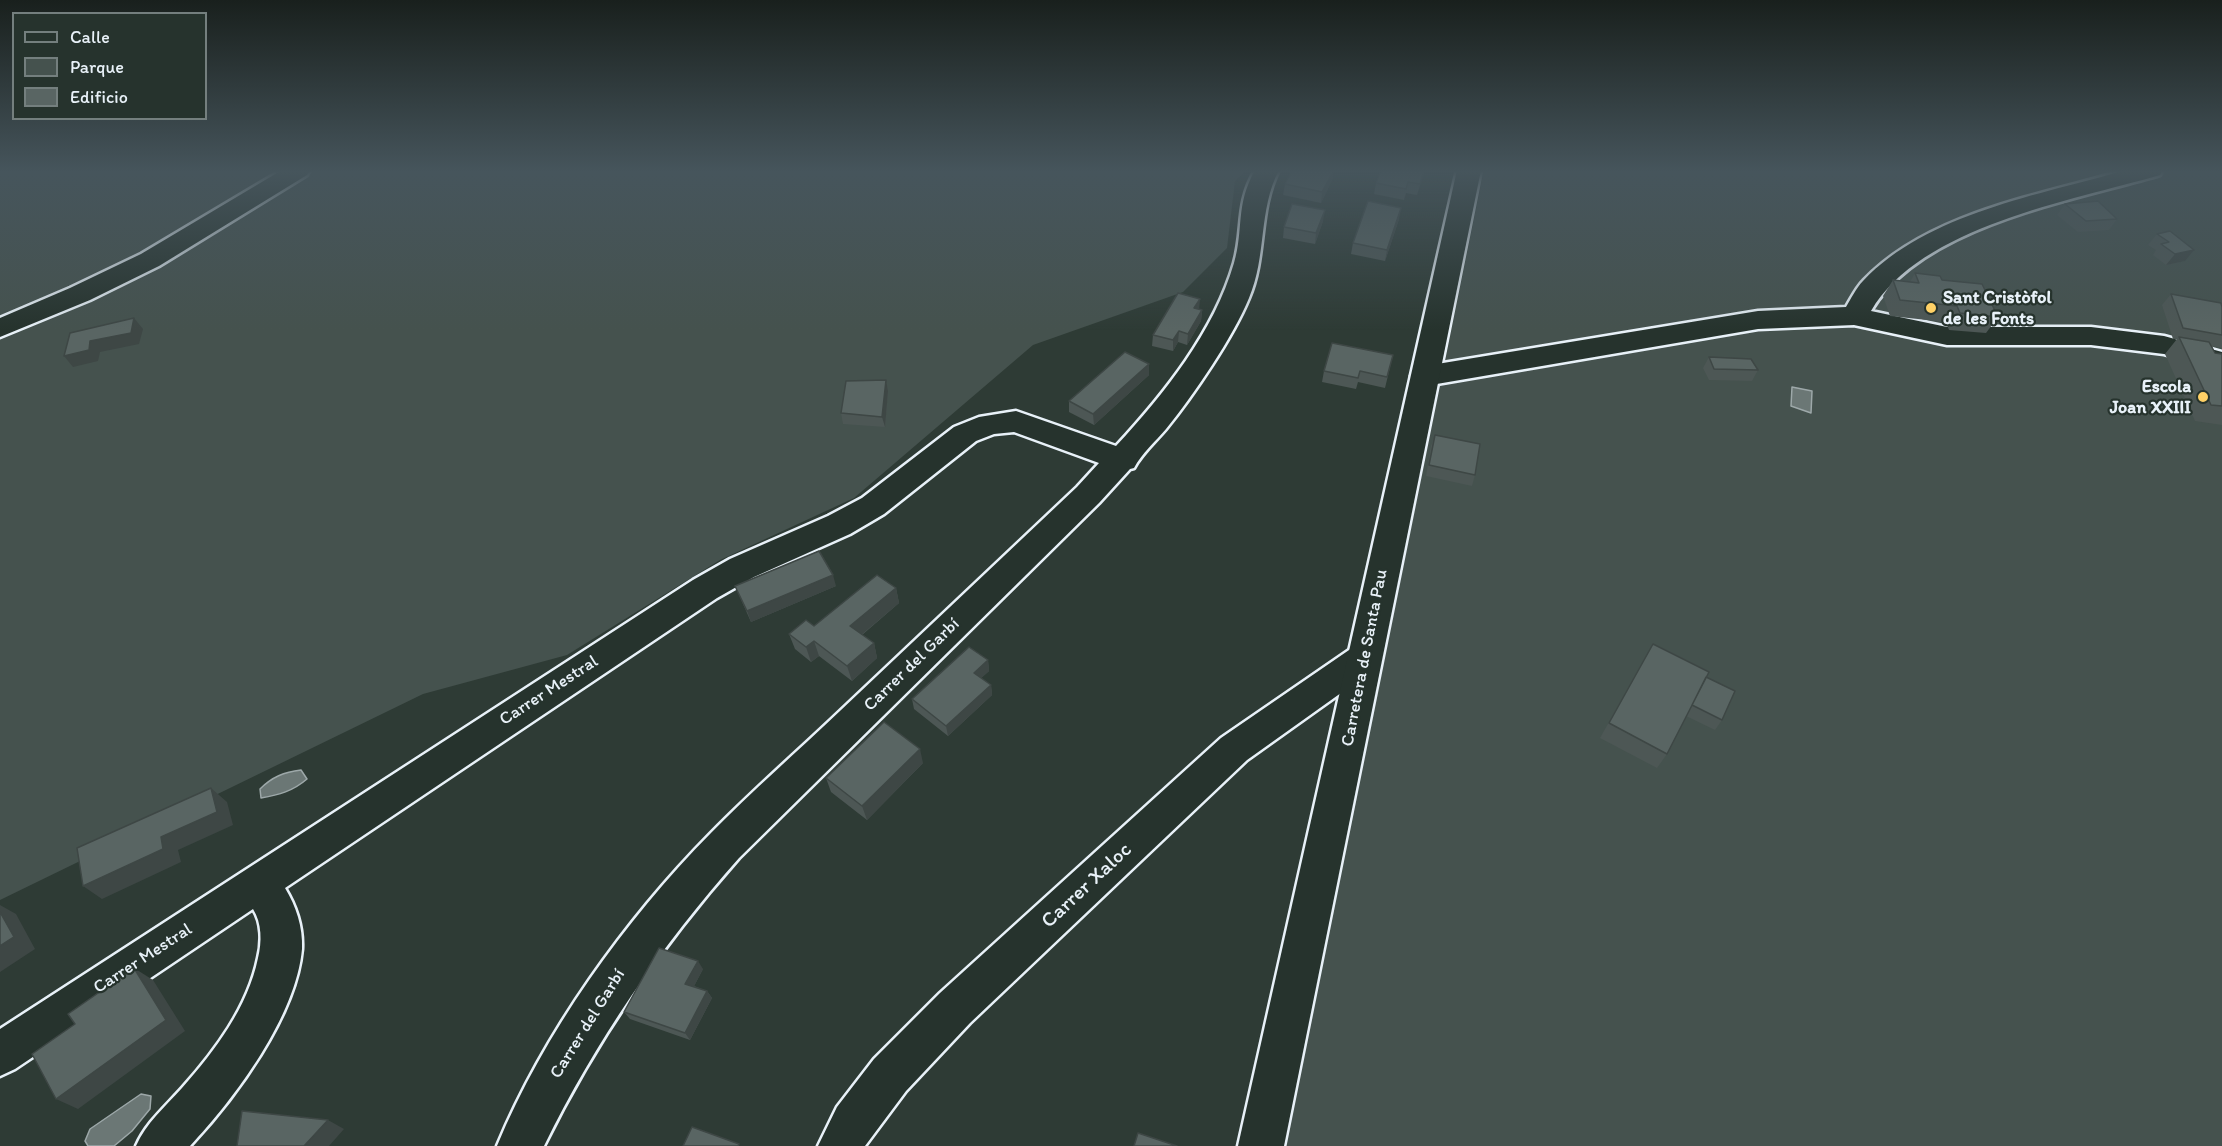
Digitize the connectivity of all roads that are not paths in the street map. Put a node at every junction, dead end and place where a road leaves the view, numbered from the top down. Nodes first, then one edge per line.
1 (210, 223) edge
2 (1251, 223) edge
3 (1458, 223) edge
4 (1975, 223) edge
5 (1854, 316) junction
6 (0, 327) edge
7 (2222, 361) edge
8 (1425, 376) junction
9 (1123, 460) junction
10 (1364, 658) junction
11 (258, 884) junction
12 (0, 1054) edge
13 (159, 1146) edge
14 (520, 1146) edge
15 (841, 1146) edge
16 (1261, 1146) edge

1 - 6 street
2 - 9 street, Carrer del Garbí
3 - 8 street, Carretera de Santa Pau
4 - 5 street
5 - 7 street
5 - 8 street
8 - 10 street, Carretera de Santa Pau
9 - 11 street, Carrer Mestral
9 - 14 street, Carrer del Garbí
10 - 15 street, Carrer Xaloc
10 - 16 street, Carretera de Santa Pau
11 - 12 street, Carrer Mestral
11 - 13 street

